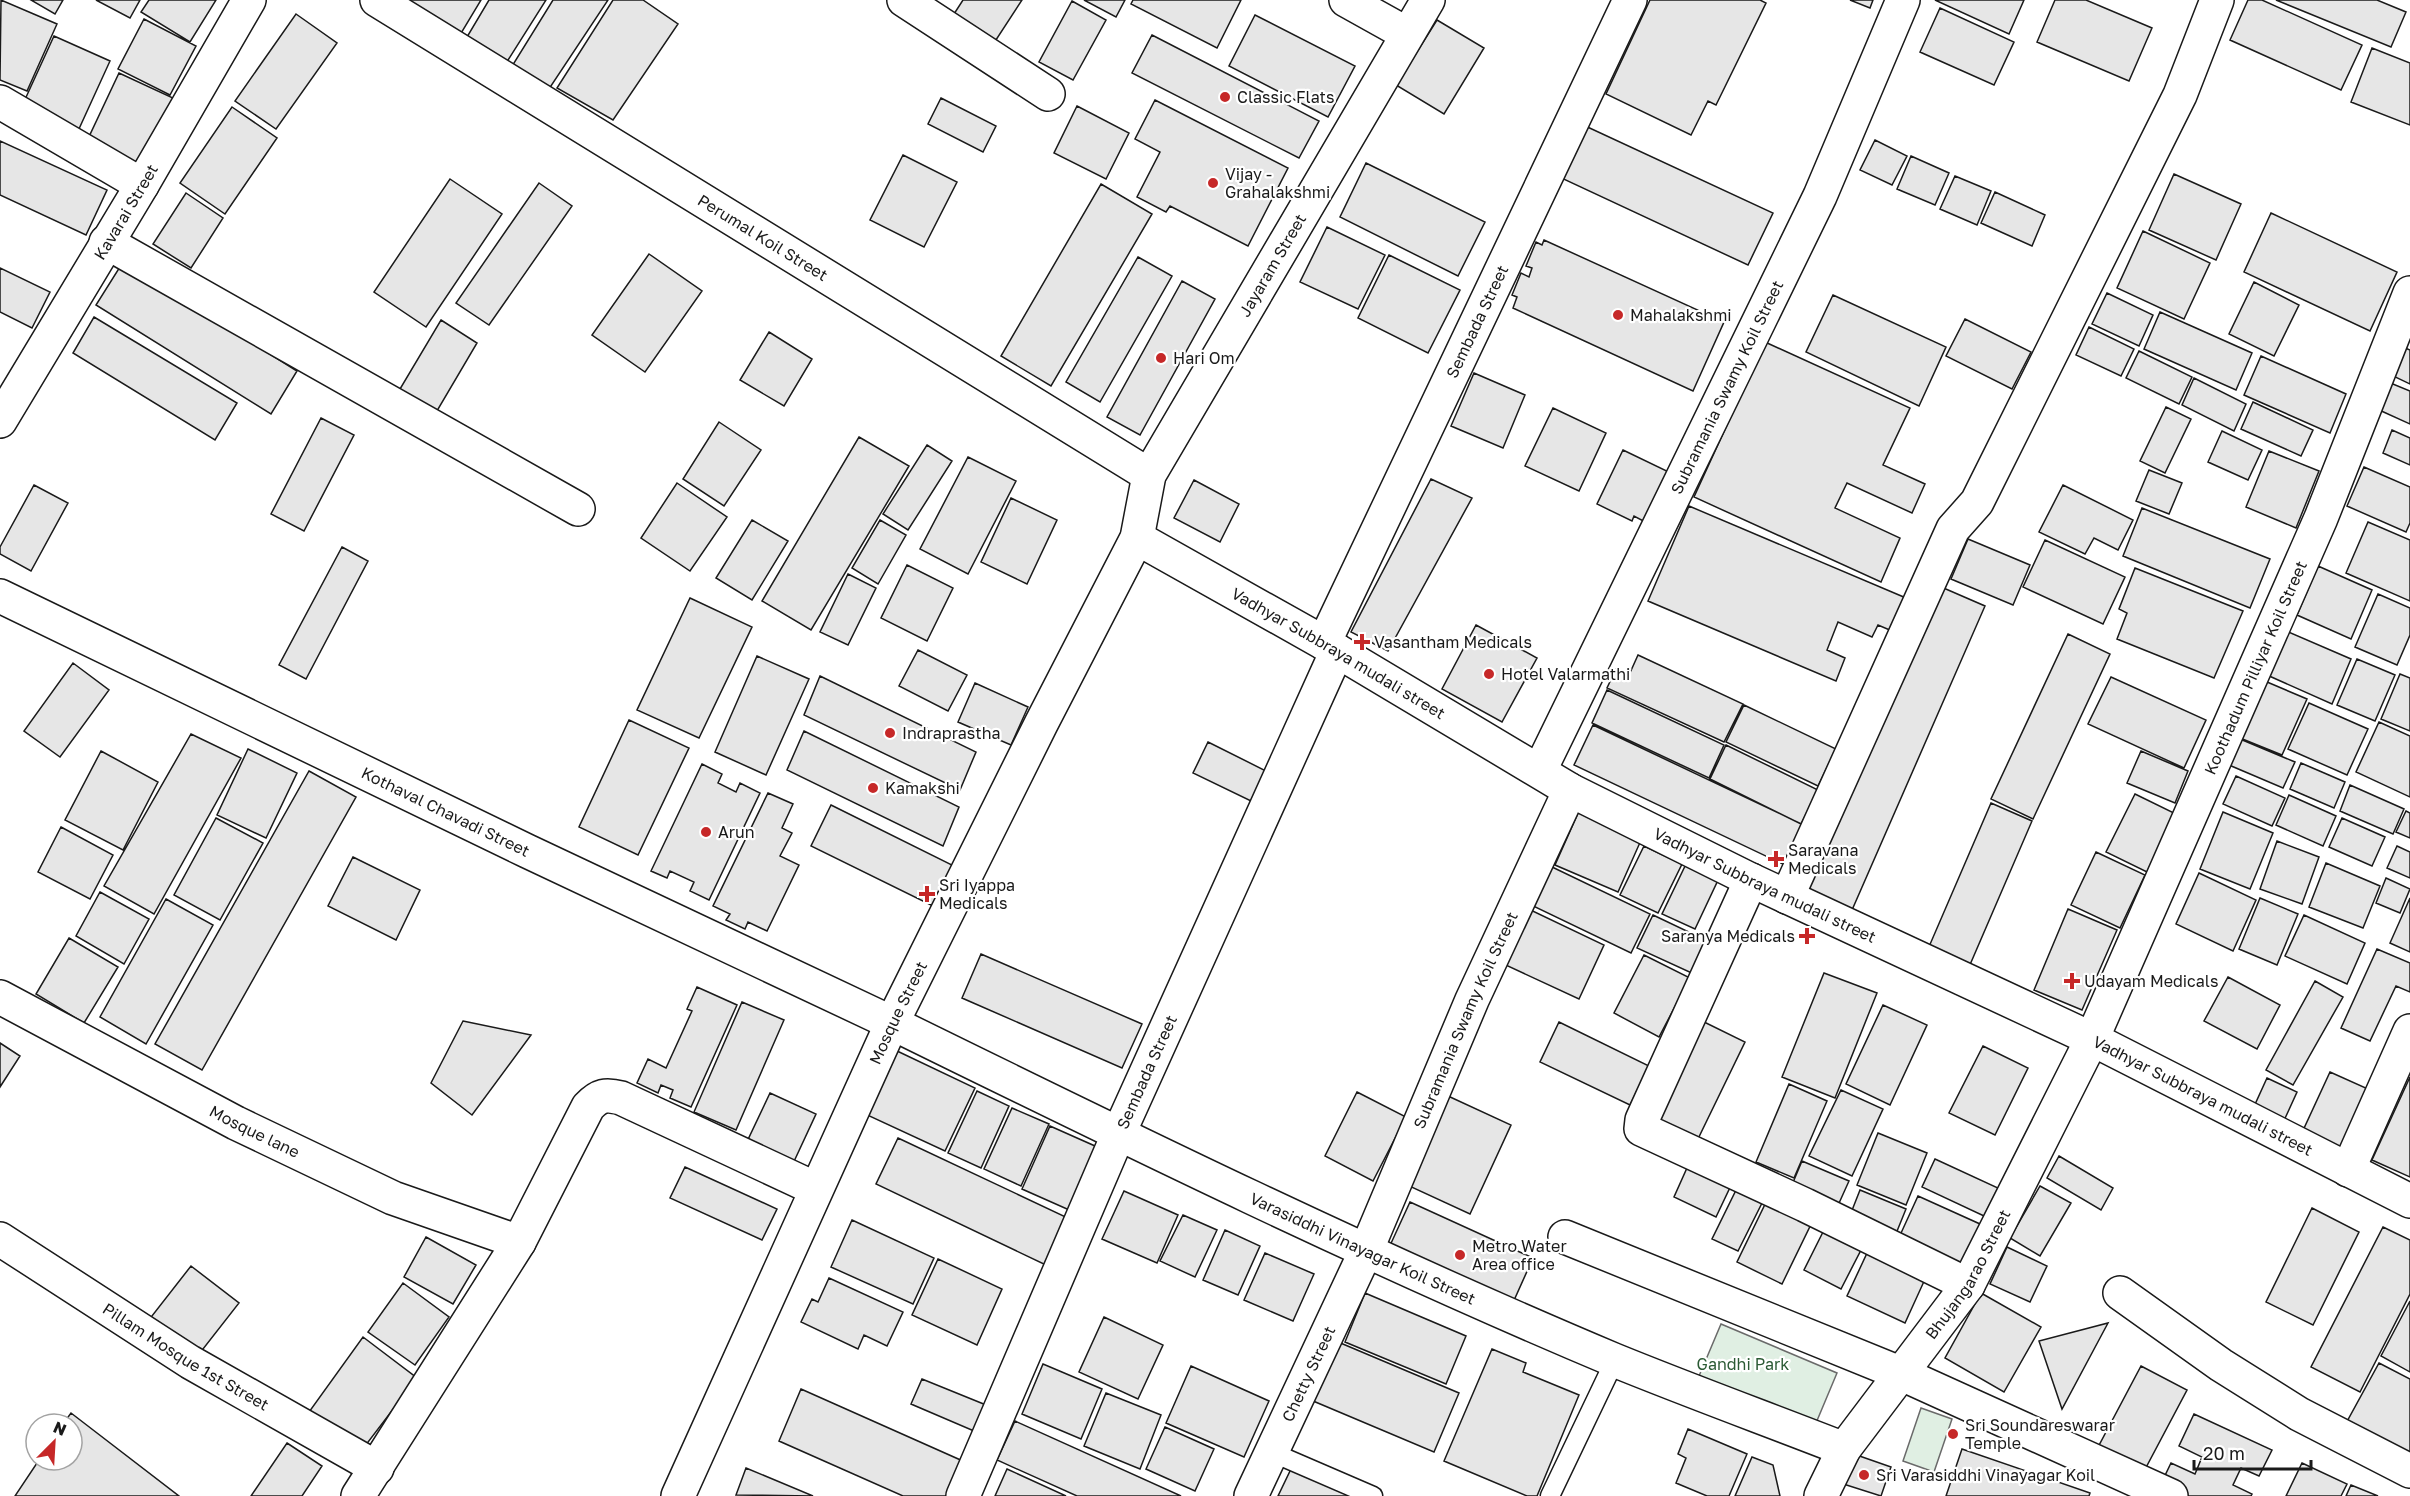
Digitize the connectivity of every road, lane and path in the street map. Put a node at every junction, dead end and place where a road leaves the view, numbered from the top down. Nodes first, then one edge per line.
1 (249, 0) edge
2 (377, 0) edge
3 (904, 0) edge
4 (1346, 0) edge
5 (1428, 0) edge
6 (1630, 0) edge
7 (1903, 0) edge
8 (2217, 0) edge
9 (1407, 34) junction
10 (1048, 94) dead end
11 (0, 102) edge
12 (142, 185) junction
13 (106, 242) junction
14 (2410, 293) edge
15 (0, 421) edge
16 (1149, 475) junction
17 (578, 509) dead end
18 (1137, 538) junction
19 (0, 596) edge
20 (1330, 647) junction
21 (1540, 770) junction
22 (1570, 790) junction
23 (1751, 880) junction
24 (1787, 897) junction
25 (0, 997) edge
26 (892, 1023) junction
27 (2410, 1031) edge
28 (2092, 1039) junction
29 (1118, 1135) junction
30 (2348, 1170) junction
31 (816, 1189) junction
32 (2410, 1201) edge
33 (1565, 1237) dead end
34 (0, 1239) edge
35 (519, 1242) junction
36 (1366, 1251) junction
37 (1968, 1285) junction
38 (2120, 1293) dead end
39 (1615, 1360) junction
40 (1902, 1374) junction
41 (1844, 1449) junction
42 (1271, 1452) junction
43 (377, 1468) junction
44 (2410, 1471) edge
45 (358, 1496) edge
46 (678, 1496) edge
47 (963, 1496) edge
48 (1251, 1496) edge
49 (1373, 1496) edge
50 (1550, 1496) edge
51 (1821, 1496) edge
52 (2171, 1496) edge

1 - 12 street, Kavarai Street
2 - 16 street, Perumal Koil Street
3 - 10 street
4 - 9 street
5 - 9 street, Jayaram Street
6 - 20 street, Sembada Street
7 - 21 street, Subramania Swamy Koil Street
8 - 24 street
9 - 16 street, Jayaram Street
11 - 12 street
12 - 13 street, Kavarai Street
13 - 15 street, Kavarai Street
13 - 17 street
14 - 28 street, Koothadum Pilliyar Koil Street
16 - 18 street, Jayaram Street
18 - 20 street, Vadhyar Subbraya mudali street
18 - 26 street, Mosque Street
19 - 26 street, Kothaval Chavadi Street
20 - 21 street, Vadhyar Subbraya mudali street
20 - 29 street, Sembada Street
21 - 22 street, Vadhyar Subbraya mudali street
22 - 23 street, Vadhyar Subbraya mudali street
22 - 36 street, Subramania Swamy Koil Street
23 - 24 street, Vadhyar Subbraya mudali street
23 - 37 street
24 - 28 street, Vadhyar Subbraya mudali street
25 - 35 street, Mosque lane
26 - 29 street, Varasiddhi Vinayagar Koil Street
26 - 31 street, Mosque Street
27 - 30 street
28 - 30 street, Vadhyar Subbraya mudali street
28 - 37 street, Bhujangarao Street
29 - 36 street, Varasiddhi Vinayagar Koil Street
29 - 47 street, Sembada Street
30 - 32 street, Vadhyar Subbraya mudali street
31 - 35 street
31 - 46 street, Mosque Street
33 - 40 street
34 - 43 street, Pillam Mosque 1st Street
35 - 43 street
36 - 39 street, Varasiddhi Vinayagar Koil Street
36 - 42 street, Chetty Street
37 - 40 street, Bhujangarao Street
38 - 44 street
39 - 41 street, Varasiddhi Vinayagar Koil Street
39 - 50 lane
40 - 41 street, Bhujangarao Street
40 - 52 street
41 - 51 street, Bhujangarao Street
42 - 48 street, Chetty Street
42 - 49 lane
43 - 45 street

